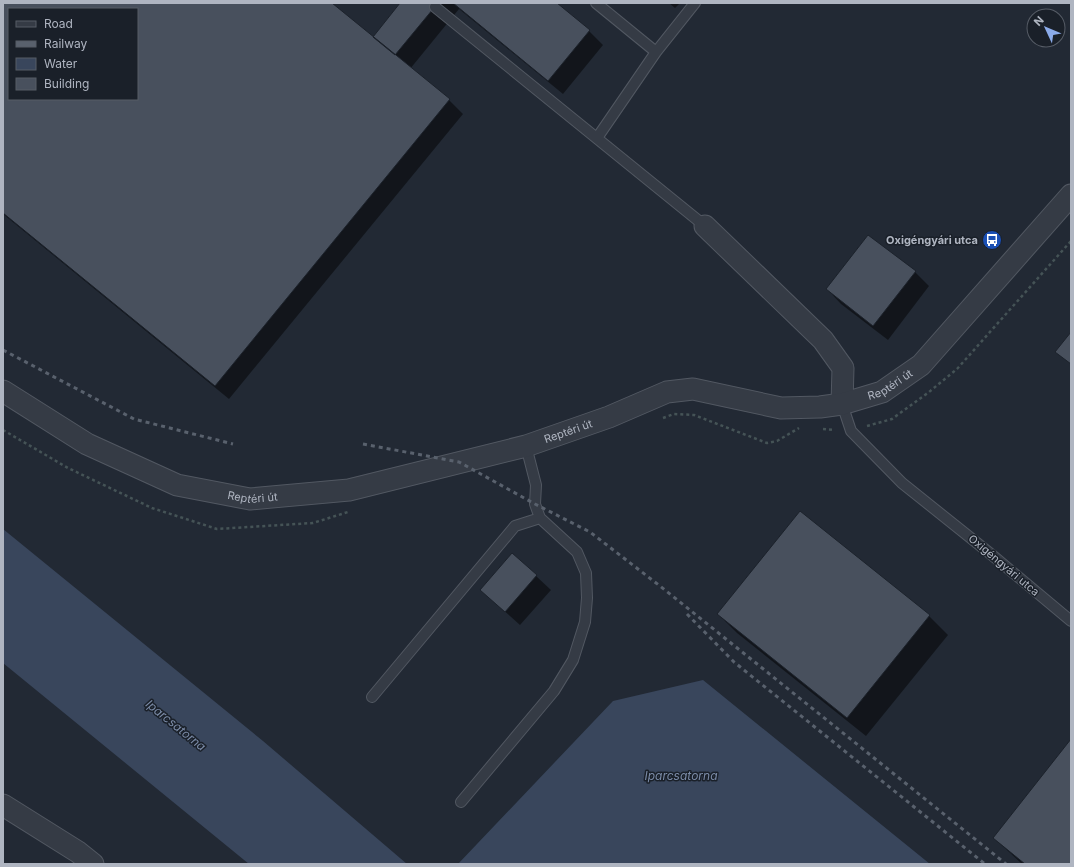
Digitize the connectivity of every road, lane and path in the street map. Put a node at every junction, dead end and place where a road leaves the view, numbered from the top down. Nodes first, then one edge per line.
1 (596, 3) edge
2 (696, 3) edge
3 (435, 7) dead end
4 (656, 52) junction
5 (596, 138) junction
6 (1071, 195) edge
7 (705, 226) joint
8 (3, 391) edge
9 (842, 404) junction
10 (526, 446) junction
11 (540, 518) junction
12 (1071, 621) edge
13 (372, 697) dead end
14 (462, 802) dead end
15 (3, 805) edge
16 (93, 864) edge

1 - 4 lane
2 - 4 lane
3 - 5 lane
4 - 5 lane
5 - 7 lane
6 - 9 street, Reptéri út
7 - 9 street
8 - 10 street, Reptéri út
9 - 10 street, Reptéri út
9 - 12 lane, Oxigéngyári utca
10 - 11 lane
11 - 13 lane
11 - 14 lane
15 - 16 street

